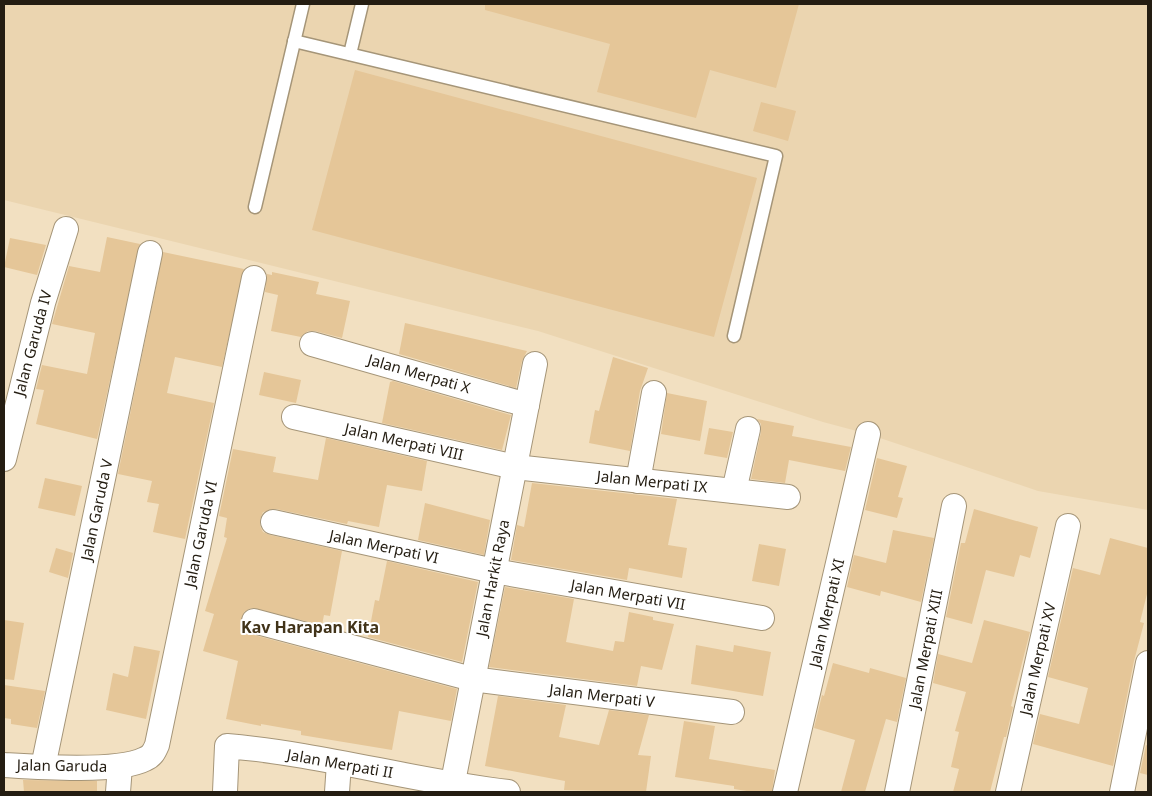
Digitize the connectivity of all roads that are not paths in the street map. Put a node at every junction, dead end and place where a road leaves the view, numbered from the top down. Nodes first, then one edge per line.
1 (303, 4) edge
2 (362, 4) edge
3 (294, 41) junction
4 (350, 54) junction
5 (255, 207) dead end
6 (66, 229) dead end
7 (150, 253) dead end
8 (254, 278) dead end
9 (734, 336) dead end
10 (312, 344) dead end
11 (536, 364) dead end
12 (654, 393) dead end
13 (527, 405) junction
14 (294, 417) dead end
15 (748, 429) dead end
16 (868, 434) dead end
17 (4, 458) edge
18 (515, 468) junction
19 (638, 481) junction
20 (734, 491) junction
21 (788, 497) dead end
22 (954, 506) dead end
23 (273, 522) dead end
24 (1068, 526) dead end
25 (494, 571) junction
26 (762, 618) dead end
27 (254, 621) dead end
28 (1148, 663) edge
29 (472, 680) junction
30 (732, 712) dead end
31 (339, 763) junction
32 (4, 765) edge
33 (120, 766) junction
34 (43, 767) junction
35 (452, 789) edge
36 (118, 792) edge
37 (225, 792) edge
38 (337, 792) edge
39 (508, 792) edge
40 (785, 792) edge
41 (897, 792) edge
42 (1008, 792) edge
43 (1122, 792) edge

1 - 3 lane
2 - 4 lane
3 - 4 lane
3 - 5 lane
4 - 9 lane
6 - 17 street, Jalan Garuda IV
7 - 34 street, Jalan Garuda V
8 - 33 street, Jalan Garuda VI
10 - 13 street, Jalan Merpati X
11 - 13 street, Jalan Harkit Raya
12 - 19 street
13 - 18 street, Jalan Harkit Raya
14 - 18 street, Jalan Merpati VIII
15 - 20 street
16 - 40 street, Jalan Merpati XI
18 - 19 street, Jalan Merpati IX
18 - 25 street, Jalan Harkit Raya
19 - 20 street, Jalan Merpati IX
20 - 21 street, Jalan Merpati IX
22 - 41 street, Jalan Merpati XIII
23 - 25 street, Jalan Merpati VI
24 - 42 street, Jalan Merpati XV
25 - 26 street, Jalan Merpati VII
25 - 29 street, Jalan Harkit Raya
27 - 29 street, Jalan Merpati V
28 - 43 street
29 - 30 street, Jalan Merpati V
29 - 35 street, Jalan Harkit Raya
31 - 35 street, Jalan Merpati II
31 - 37 street, Jalan Merpati II
31 - 38 street
32 - 34 street, Jalan Garuda
33 - 34 street, Jalan Garuda
33 - 36 street
35 - 39 street, Jalan Merpati II

